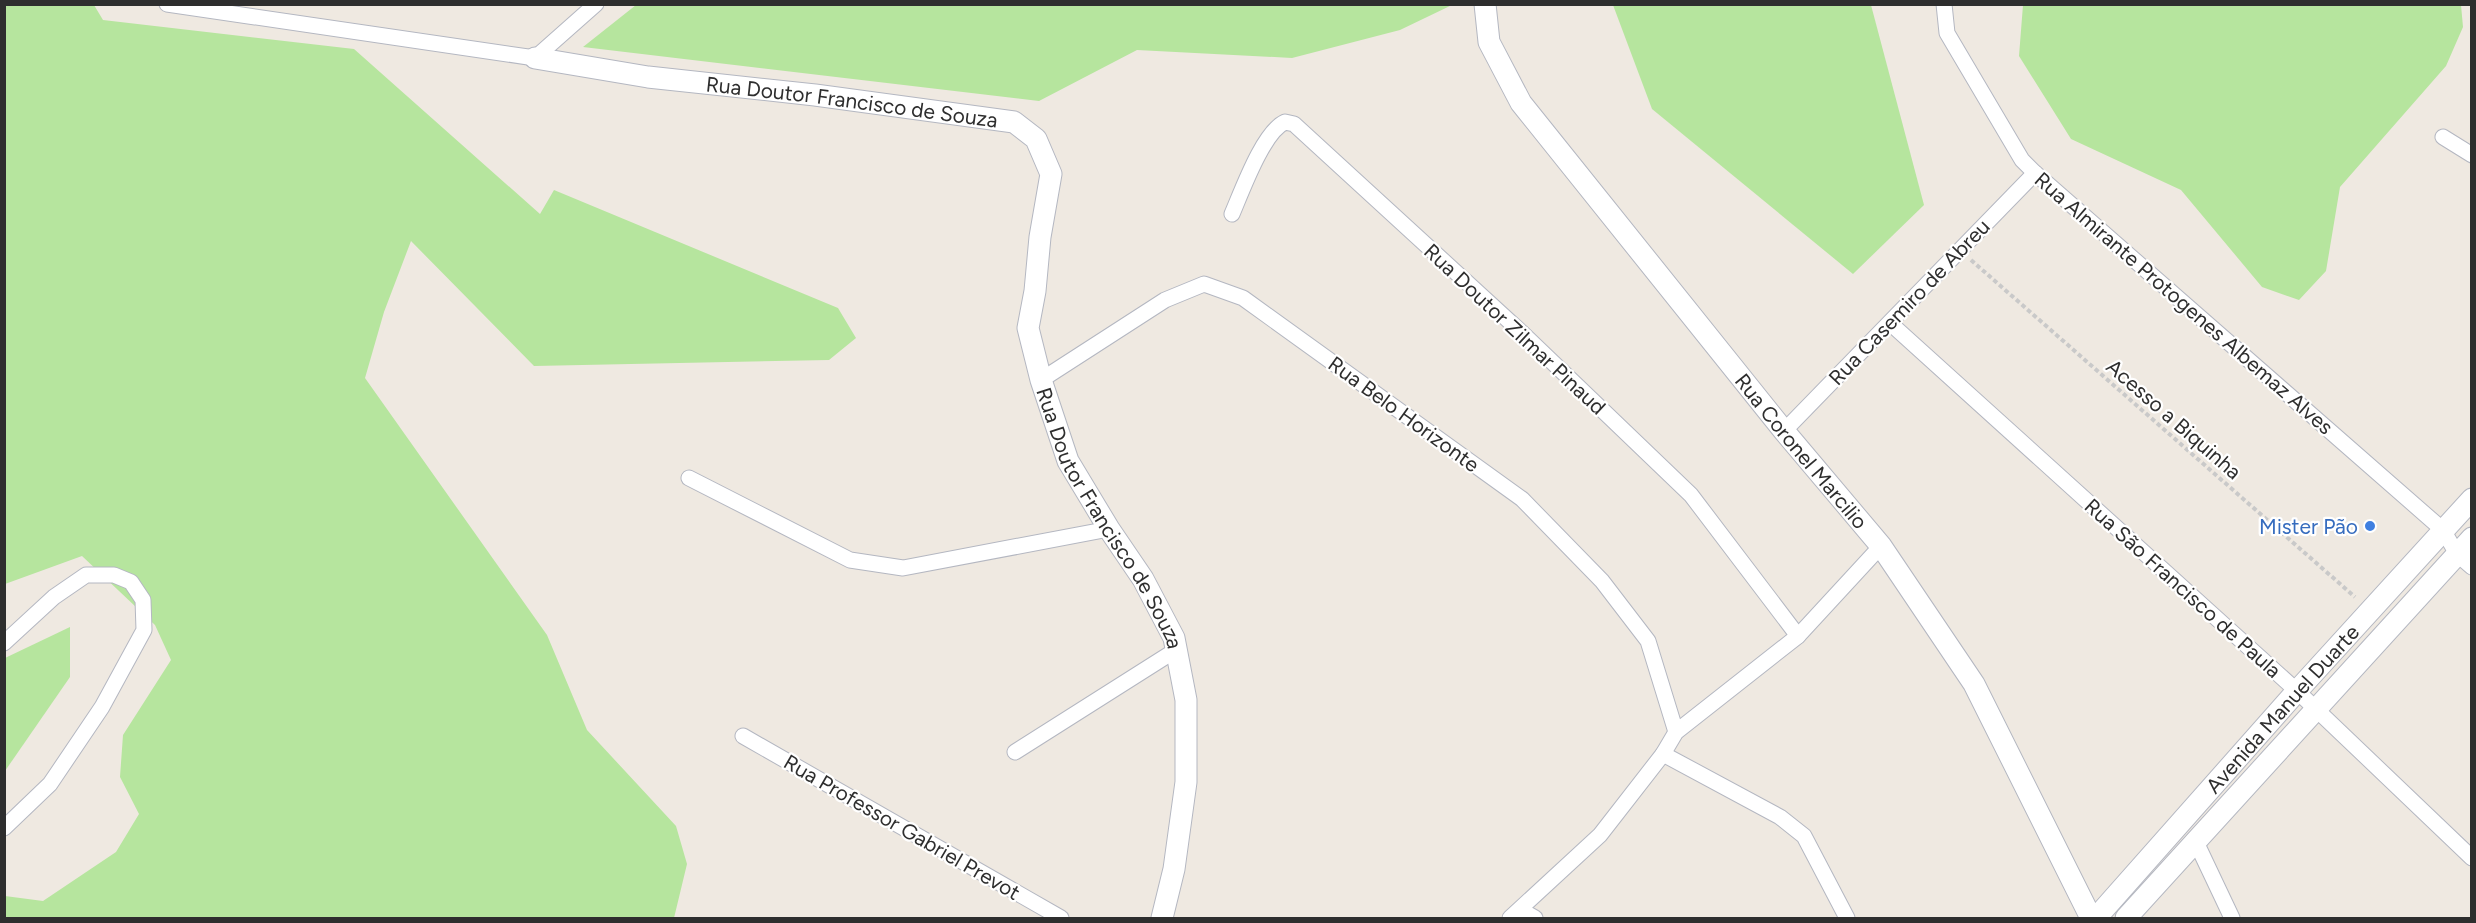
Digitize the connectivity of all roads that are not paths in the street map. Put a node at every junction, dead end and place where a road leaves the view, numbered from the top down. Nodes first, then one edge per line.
1 (167, 4) edge
2 (596, 4) edge
3 (1485, 4) edge
4 (1944, 4) edge
5 (535, 58) junction
6 (2443, 137) dead end
7 (2472, 155) edge
8 (2035, 173) junction
9 (1232, 214) dead end
10 (1890, 323) junction
11 (1041, 380) junction
12 (1784, 431) junction
13 (689, 478) dead end
14 (2472, 499) edge
15 (1109, 530) junction
16 (2443, 530) junction
17 (2472, 538) edge
18 (1881, 546) junction
19 (2464, 561) edge
20 (1798, 636) junction
21 (4, 643) edge
22 (1176, 650) junction
23 (2297, 691) junction
24 (2317, 709) junction
25 (1676, 732) junction
26 (743, 736) dead end
27 (1015, 752) dead end
28 (1663, 754) junction
29 (4, 828) edge
30 (2196, 842) junction
31 (2472, 858) edge
32 (1515, 914) edge
33 (1061, 918) edge
34 (1162, 918) edge
35 (1535, 918) edge
36 (1847, 918) edge
37 (2091, 918) edge
38 (2096, 918) edge
39 (2126, 918) edge
40 (2232, 918) edge

1 - 5 street, Rua Doutor Francisco de Souza
2 - 5 street
3 - 12 street, Rua Coronel Marcilio
4 - 8 street, Rua Almirante Protogenes Albemaz Alves
5 - 11 street, Rua Doutor Francisco de Souza
6 - 7 street
8 - 10 street, Rua Casemiro de Abreu
8 - 16 street, Rua Almirante Protogenes Albemaz Alves
9 - 20 street, Rua Doutor Zilmar Pinaud
10 - 12 street, Rua Casemiro de Abreu
10 - 23 street, Rua São Francisco de Paula
11 - 15 street, Rua Doutor Francisco de Souza
11 - 25 street, Rua Belo Horizonte
12 - 18 street, Rua Coronel Marcilio
13 - 15 street
14 - 16 street, Avenida Manuel Duarte
15 - 22 street, Rua Doutor Francisco de Souza
16 - 19 street, Rua Almirante Protogenes Albemaz Alves
16 - 23 street, Avenida Manuel Duarte
17 - 19 street, Avenida Manuel Duarte
18 - 20 street
18 - 37 street, Rua Coronel Marcilio
19 - 24 street, Avenida Manuel Duarte
20 - 25 street
21 - 29 street
22 - 27 street
22 - 34 street, Rua Doutor Francisco de Souza
23 - 24 street, Rua São Francisco de Paula
23 - 38 street, Avenida Manuel Duarte
24 - 30 street, Avenida Manuel Duarte
24 - 31 street, Rua São Francisco de Paula
25 - 28 street
26 - 33 street, Rua Professor Gabriel Prevot
28 - 32 street
28 - 36 street
30 - 39 street, Avenida Manuel Duarte
30 - 40 street
32 - 35 street

